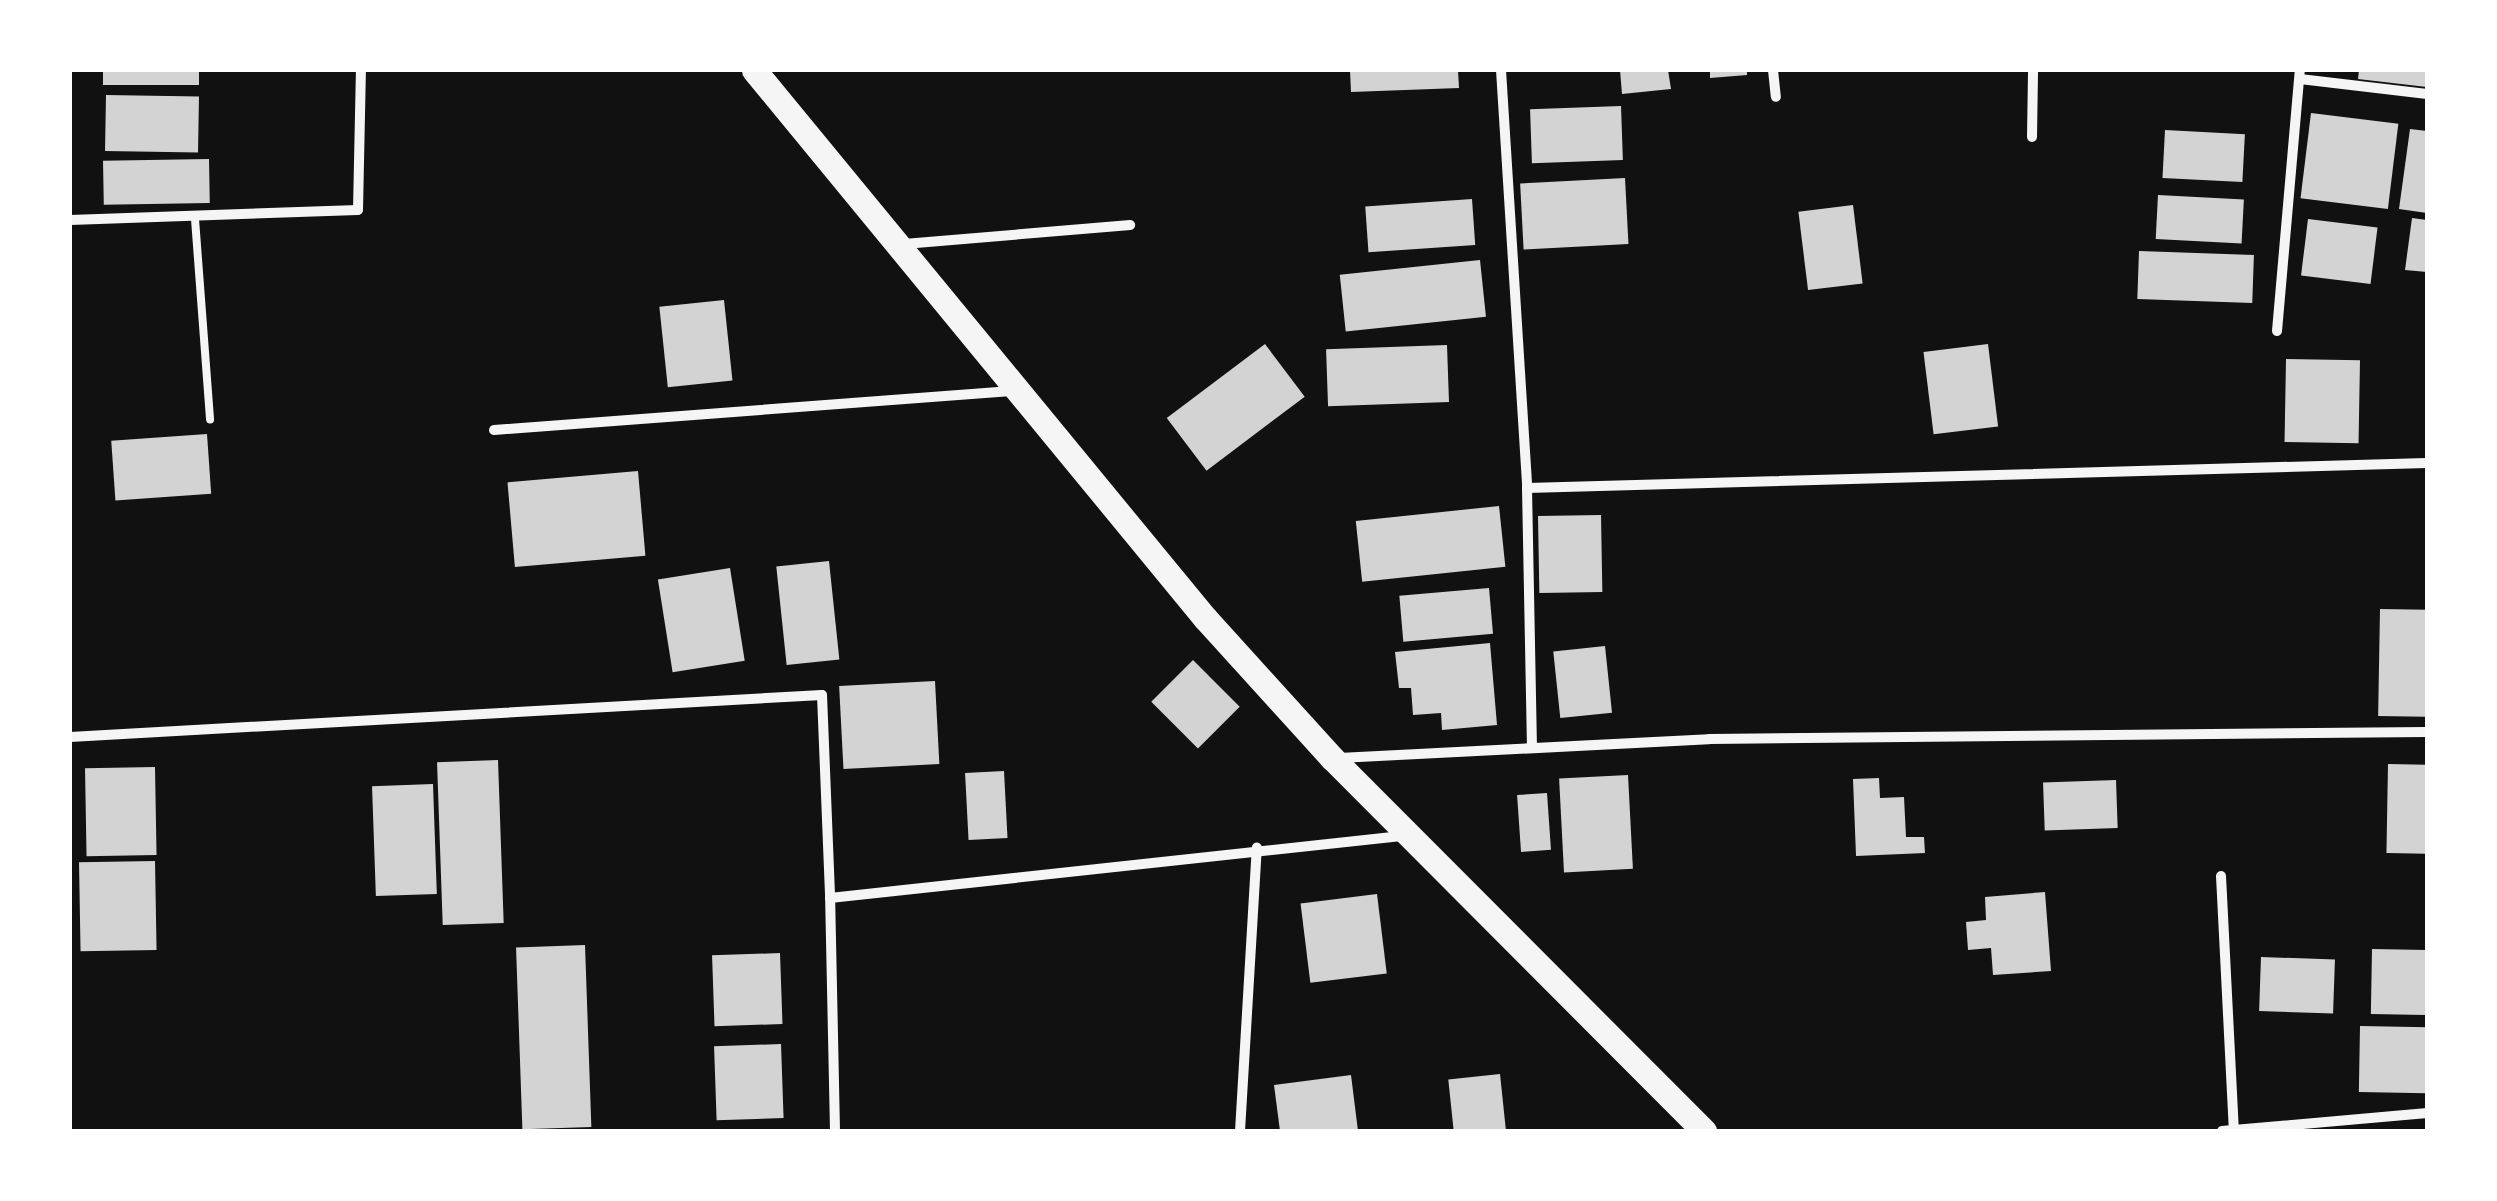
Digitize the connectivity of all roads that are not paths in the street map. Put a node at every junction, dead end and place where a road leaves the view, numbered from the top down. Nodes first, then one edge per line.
1 (361, 70) edge
2 (754, 70) edge
3 (1501, 70) edge
4 (1772, 70) edge
5 (2033, 70) edge
6 (2300, 74) edge
7 (2427, 94) edge
8 (1776, 97) dead end
9 (2032, 137) dead end
10 (195, 219) junction
11 (70, 220) edge
12 (1130, 224) dead end
13 (898, 244) junction
14 (2276, 331) dead end
15 (1018, 391) junction
16 (210, 419) dead end
17 (494, 430) dead end
18 (2427, 464) edge
19 (1528, 488) junction
20 (2427, 732) edge
21 (70, 738) edge
22 (1532, 748) junction
23 (1332, 758) junction
24 (1415, 834) junction
25 (1257, 848) junction
26 (2221, 876) dead end
27 (830, 898) junction
28 (2427, 1113) edge
29 (2234, 1130) edge
30 (834, 1131) edge
31 (1240, 1131) edge
32 (1704, 1131) edge
33 (2222, 1131) edge

1 - 10 street
2 - 13 main road
3 - 19 street
4 - 8 street
5 - 9 street
6 - 7 street
6 - 14 street
10 - 11 street
10 - 16 lane
12 - 13 street
13 - 15 main road
15 - 17 street
15 - 23 main road
18 - 19 street
19 - 22 street
20 - 22 street
21 - 27 street
22 - 23 street
23 - 24 main road
24 - 25 street
24 - 32 main road
25 - 27 street
25 - 31 street
26 - 29 street
27 - 30 street
28 - 29 street
29 - 33 street

